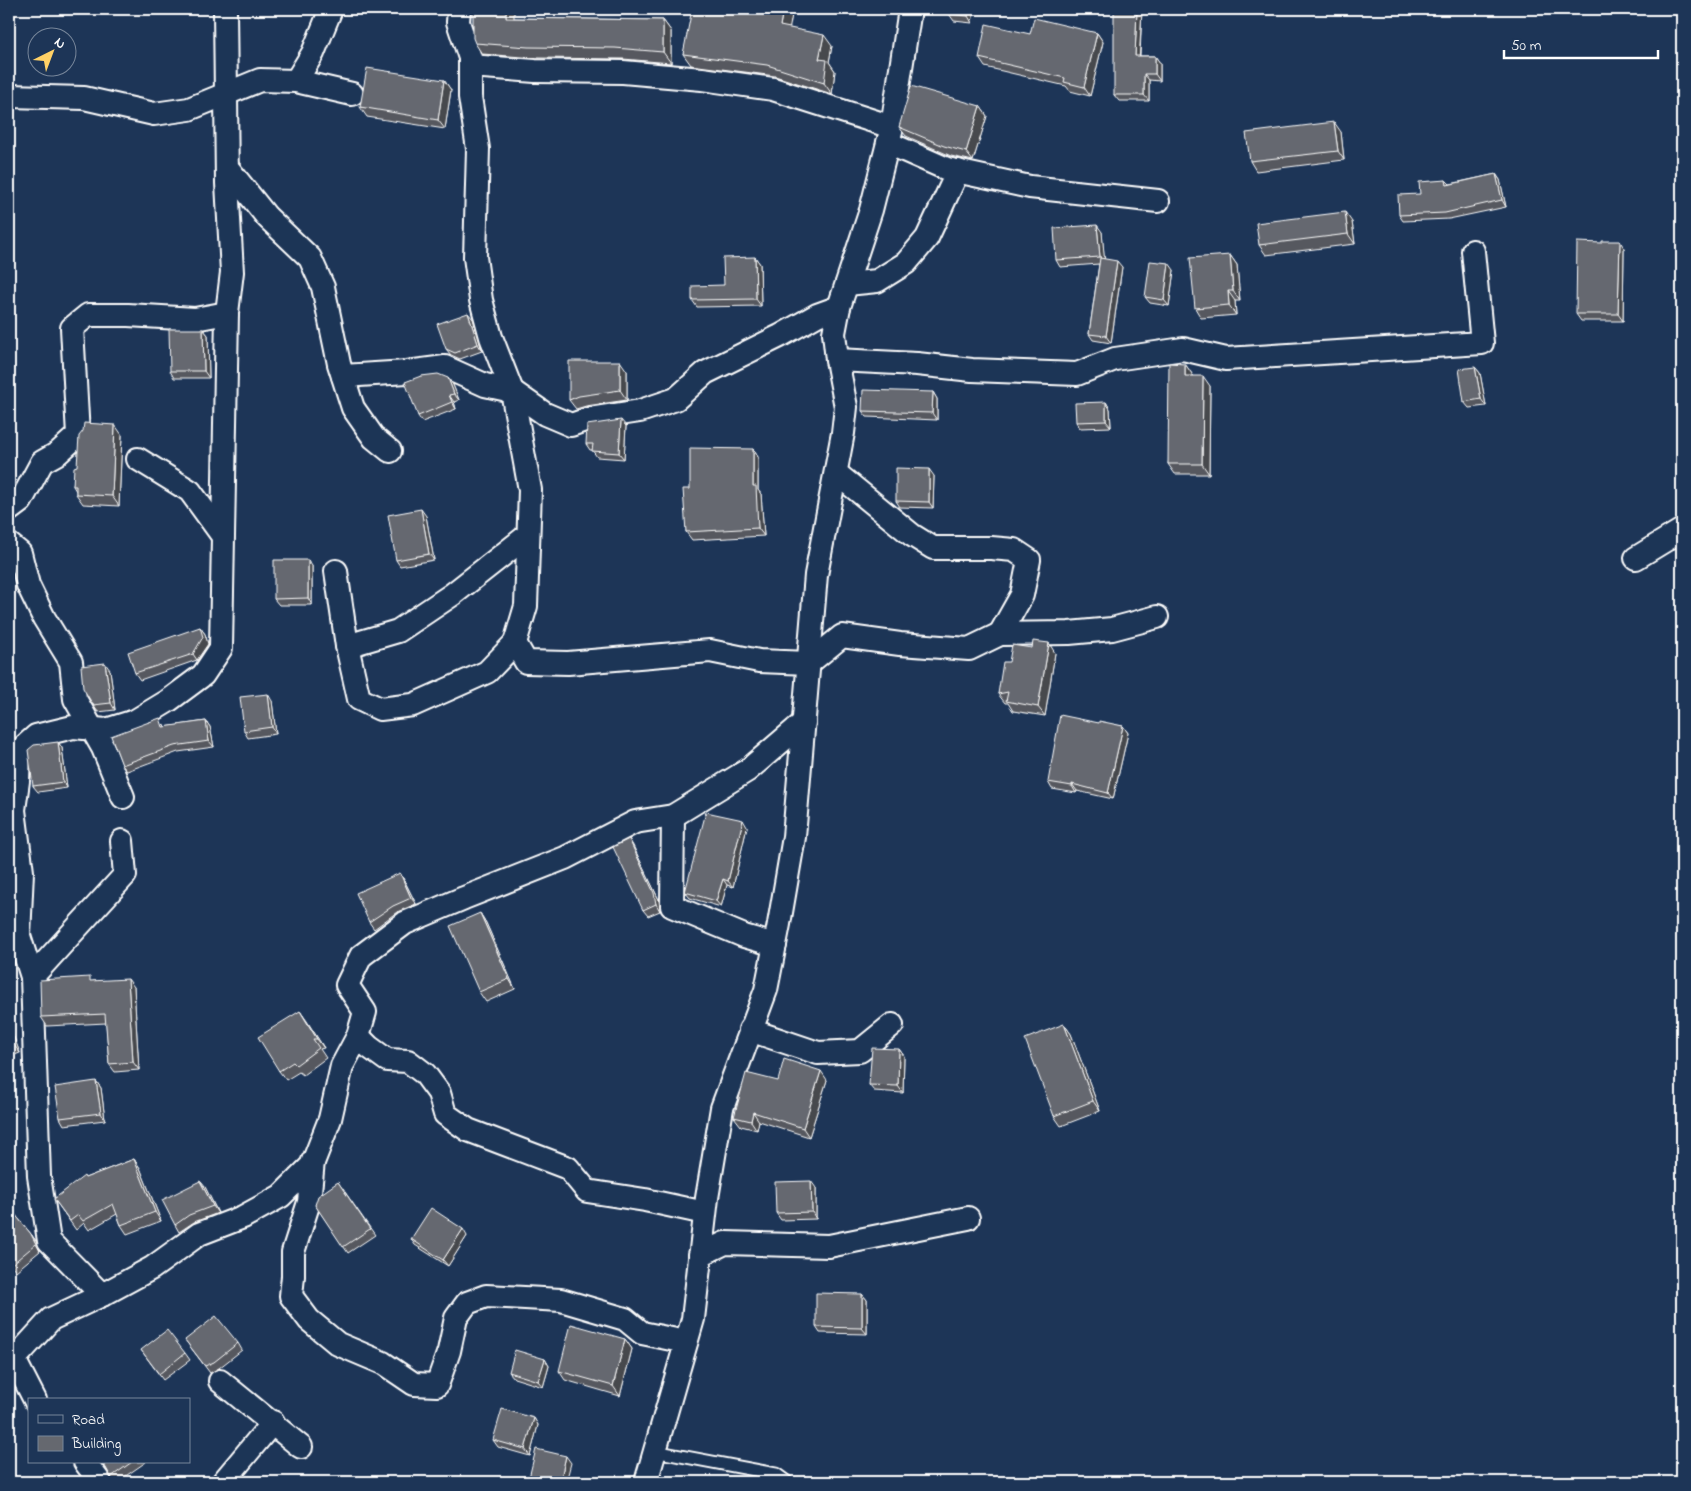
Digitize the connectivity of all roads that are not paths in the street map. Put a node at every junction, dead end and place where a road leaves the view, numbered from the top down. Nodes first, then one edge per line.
1 (226, 9) edge
2 (331, 9) edge
3 (459, 9) edge
4 (910, 9) edge
5 (470, 66) junction
6 (296, 81) junction
7 (227, 93) junction
8 (352, 94) dead end
9 (9, 96) edge
10 (890, 135) junction
11 (227, 166) junction
12 (958, 171) junction
13 (1158, 201) dead end
14 (1473, 250) dead end
15 (847, 284) junction
16 (839, 307) junction
17 (227, 313) junction
18 (837, 360) junction
19 (343, 376) junction
20 (512, 391) junction
21 (390, 451) dead end
22 (138, 459) dead end
23 (836, 473) junction
24 (9, 510) edge
25 (1682, 530) edge
26 (528, 535) junction
27 (222, 536) junction
28 (9, 544) edge
29 (1636, 558) dead end
30 (336, 571) dead end
31 (1157, 618) dead end
32 (1000, 634) junction
33 (515, 644) junction
34 (347, 646) junction
35 (810, 663) junction
36 (804, 722) junction
37 (92, 728) junction
38 (123, 797) dead end
39 (673, 816) junction
40 (122, 841) dead end
41 (775, 945) junction
42 (32, 977) junction
43 (892, 1025) dead end
44 (750, 1030) junction
45 (358, 1036) junction
46 (313, 1161) junction
47 (705, 1213) junction
48 (968, 1218) dead end
49 (700, 1255) junction
50 (102, 1296) junction
51 (686, 1342) junction
52 (12, 1362) edge
53 (220, 1381) dead end
54 (35, 1398) edge
55 (273, 1422) junction
56 (301, 1447) dead end
57 (654, 1451) junction
58 (86, 1464) edge
59 (100, 1482) edge
60 (223, 1482) edge
61 (646, 1482) edge
62 (787, 1482) edge

1 - 7 street
2 - 6 street
3 - 5 street
4 - 10 street
5 - 10 street
5 - 20 street
6 - 7 street
6 - 8 street
7 - 9 street
7 - 11 street
10 - 12 street
10 - 15 street
11 - 17 street
11 - 19 street
12 - 13 street
12 - 15 street
14 - 18 street
15 - 16 street
16 - 18 street
16 - 20 street
17 - 24 street
17 - 27 street
18 - 23 street
19 - 20 street
19 - 21 street
20 - 26 street
22 - 27 street
23 - 32 street
23 - 35 street
25 - 29 street
26 - 33 street
26 - 34 street
27 - 37 street
28 - 37 street
30 - 34 street
31 - 32 street
32 - 35 street
33 - 34 street
33 - 35 street
35 - 36 street
36 - 39 street
36 - 41 street
37 - 38 street
37 - 42 street
39 - 41 street
39 - 45 street
40 - 42 street
41 - 44 street
42 - 50 street
43 - 44 street
44 - 47 street
45 - 46 street
45 - 47 street
46 - 50 street
46 - 51 street
47 - 49 street
48 - 49 street
49 - 51 street
50 - 52 street
51 - 57 street
52 - 54 street
53 - 55 street
55 - 56 street
55 - 60 street
57 - 61 street
57 - 62 lane
58 - 59 street

